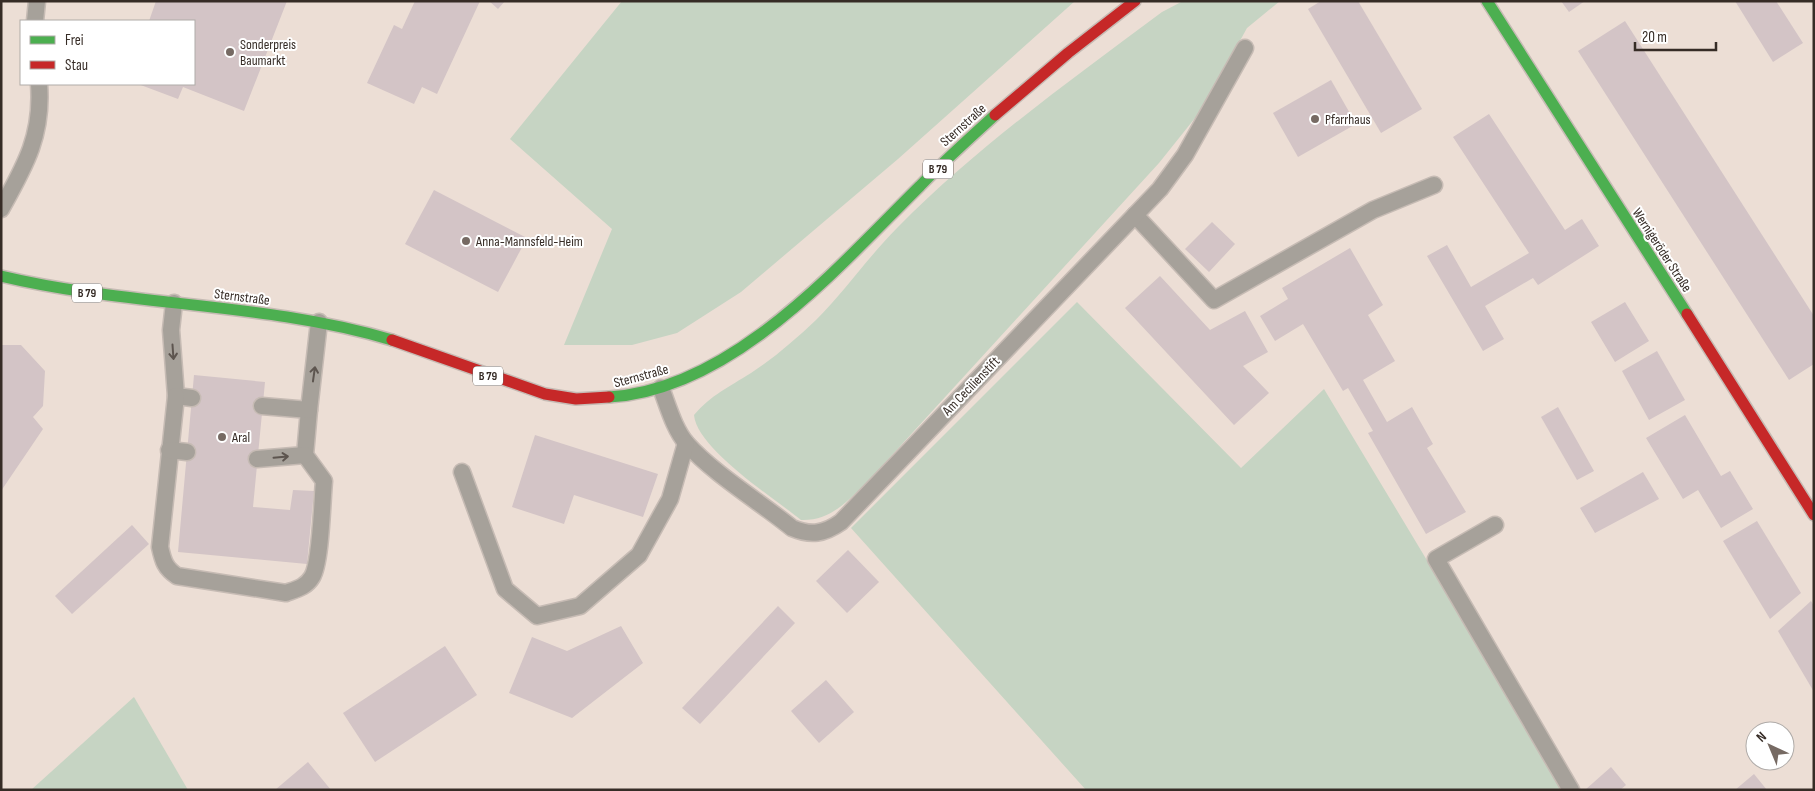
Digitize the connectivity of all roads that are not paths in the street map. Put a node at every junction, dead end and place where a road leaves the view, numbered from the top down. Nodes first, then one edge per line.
1 (37, 1) edge
2 (1135, 1) edge
3 (1488, 1) edge
4 (35, 20) edge
5 (1245, 48) dead end
6 (39, 85) edge
7 (1434, 185) dead end
8 (1, 209) edge
9 (1134, 215) junction
10 (1, 276) edge
11 (174, 303) junction
12 (320, 322) junction
13 (661, 388) junction
14 (262, 406) dead end
15 (309, 410) junction
16 (686, 443) junction
17 (169, 450) junction
18 (187, 452) dead end
19 (305, 455) junction
20 (257, 459) dead end
21 (462, 472) dead end
22 (1814, 515) edge
23 (1495, 524) dead end
24 (1572, 790) edge

1 - 4 lane
2 - 13 main road, Sternstraße / B 79
3 - 22 main road, Wernigeröder Straße
5 - 9 lane, Am Cecilienstift
6 - 8 lane
7 - 9 lane
9 - 16 lane, Am Cecilienstift
10 - 11 main road, Sternstraße / B 79
11 - 12 main road, Sternstraße / B 79
11 -> 17 lane
12 - 13 main road, Sternstraße / B 79
15 -> 12 lane
13 - 16 lane, Am Cecilienstift
14 - 15 lane
15 - 19 lane
16 - 21 lane
17 - 18 lane
17 - 19 lane
20 -> 19 lane
23 - 24 lane

